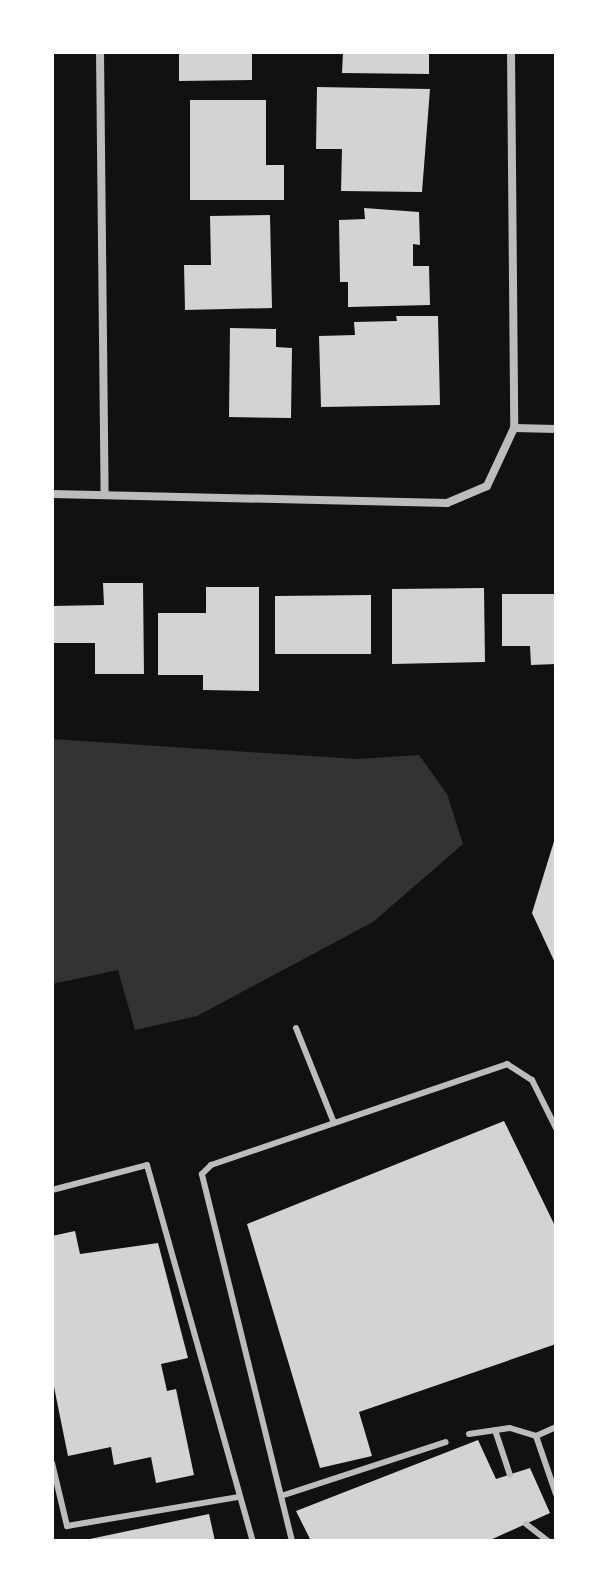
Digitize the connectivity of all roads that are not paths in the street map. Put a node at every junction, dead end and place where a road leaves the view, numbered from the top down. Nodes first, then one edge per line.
1 (100, 52) edge
2 (511, 52) edge
3 (514, 428) junction
4 (556, 429) edge
5 (52, 494) edge
6 (105, 494) junction
7 (296, 1028) dead end
8 (334, 1123) junction
9 (556, 1128) edge
10 (52, 1190) edge
11 (556, 1427) edge
12 (495, 1430) junction
13 (469, 1434) dead end
14 (536, 1436) junction
15 (446, 1442) dead end
16 (52, 1463) edge
17 (510, 1475) dead end
18 (556, 1494) edge
19 (284, 1495) junction
20 (238, 1497) junction
21 (526, 1524) dead end
22 (253, 1541) edge
23 (292, 1541) edge
24 (548, 1541) edge

1 - 6 street
2 - 3 street
3 - 4 street
3 - 6 street
5 - 6 street
7 - 8 lane
8 - 9 lane
8 - 19 lane
10 - 20 lane
11 - 14 lane
12 - 13 lane
12 - 14 lane
12 - 17 lane
14 - 18 lane
15 - 19 lane
16 - 20 lane
19 - 23 lane
20 - 22 lane
21 - 24 lane

